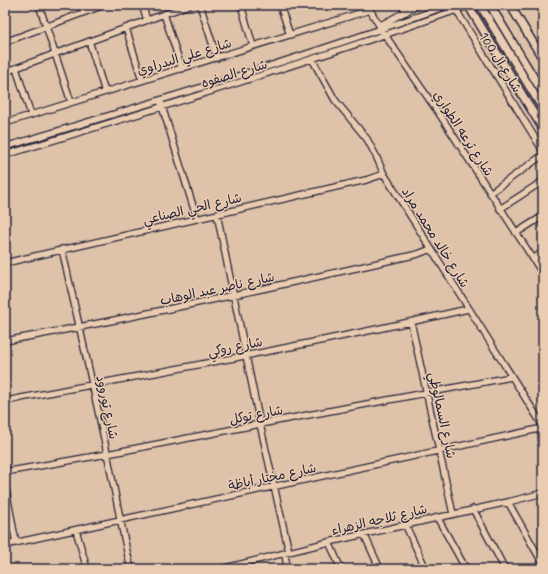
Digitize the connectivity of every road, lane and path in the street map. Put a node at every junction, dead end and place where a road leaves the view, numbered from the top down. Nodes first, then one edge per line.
1 (39, 5) edge
2 (104, 5) edge
3 (142, 5) edge
4 (189, 5) edge
5 (200, 5) edge
6 (241, 5) edge
7 (280, 5) edge
8 (402, 5) edge
9 (418, 5) edge
10 (449, 5) edge
11 (468, 5) edge
12 (480, 5) edge
13 (490, 5) edge
14 (510, 5) edge
15 (368, 8) edge
16 (454, 8) edge
17 (406, 12) junction
18 (164, 14) junction
19 (148, 20) junction
20 (47, 26) junction
21 (126, 28) junction
22 (380, 28) junction
23 (290, 35) junction
24 (385, 35) junction
25 (89, 41) junction
26 (5, 42) edge
27 (253, 46) junction
28 (56, 53) junction
29 (217, 58) junction
30 (543, 59) edge
31 (312, 60) junction
32 (16, 68) junction
33 (182, 69) junction
34 (5, 72) edge
35 (142, 80) junction
36 (105, 92) junction
37 (543, 93) edge
38 (160, 99) junction
39 (71, 102) junction
40 (162, 106) junction
41 (543, 109) edge
42 (31, 115) junction
43 (5, 123) edge
44 (543, 129) edge
45 (5, 147) edge
46 (543, 151) edge
47 (5, 155) edge
48 (543, 155) edge
49 (384, 174) junction
50 (543, 181) edge
51 (490, 193) junction
52 (500, 209) junction
53 (217, 214) junction
54 (543, 216) edge
55 (197, 219) junction
56 (516, 233) junction
57 (62, 249) junction
58 (431, 249) junction
59 (543, 252) edge
60 (533, 259) junction
61 (5, 263) edge
62 (543, 274) edge
63 (234, 296) junction
64 (468, 309) junction
65 (412, 322) junction
66 (80, 328) junction
67 (5, 341) edge
68 (246, 355) junction
69 (511, 377) junction
70 (92, 385) junction
71 (427, 393) junction
72 (5, 401) edge
73 (260, 424) junction
74 (543, 427) edge
75 (439, 451) junction
76 (107, 454) junction
77 (5, 472) edge
78 (5, 484) edge
79 (274, 487) junction
80 (543, 494) edge
81 (508, 502) junction
82 (473, 510) junction
83 (453, 514) junction
84 (437, 517) junction
85 (119, 520) junction
86 (405, 524) junction
87 (76, 530) junction
88 (364, 534) junction
89 (329, 542) junction
90 (16, 543) junction
91 (5, 545) edge
92 (287, 552) junction
93 (543, 564) edge
94 (241, 567) edge
95 (87, 569) edge
96 (131, 569) edge
97 (221, 569) edge
98 (287, 569) edge
99 (342, 569) edge
100 (380, 569) edge
101 (426, 569) edge
102 (466, 569) edge
103 (505, 569) edge

1 - 20 street
2 - 20 street
3 - 19 street
4 - 18 street
5 - 29 street
6 - 27 street
7 - 23 street
8 - 17 street
9 - 17 street
10 - 22 street, شارع الصفوه
11 - 16 street, شارع الصفوه
11 - 44 main road
12 - 41 main road
13 - 37 main road
14 - 30 main road
15 - 22 street, شارع ترعه الطواري
15 - 23 street, شارع علي البدراوي
16 - 24 street, شارع الصفوه
16 - 46 street, شارع ال 100
17 - 22 street
18 - 19 street
18 - 33 street
19 - 21 street
20 - 26 street
20 - 28 street
21 - 25 street
21 - 35 street
22 - 24 street, شارع ترعه الطواري
22 - 38 street, شارع الصفوه
23 - 27 street, شارع علي البدراوي
24 - 31 street, شارع الصفوه
24 - 51 street, شارع ترعه الطواري
25 - 28 street
25 - 36 street
27 - 29 street, شارع علي البدراوي
28 - 32 street
28 - 39 street
29 - 33 street, شارع علي البدراوي
31 - 40 street, شارع الصفوه
31 - 49 street, شارع خالد محمد مراد
32 - 34 street
32 - 42 street
33 - 35 street, شارع علي البدراوي
35 - 36 street, شارع علي البدراوي
36 - 39 street, شارع علي البدراوي
38 - 40 street
38 - 45 street, شارع الصفوه
39 - 42 street, شارع علي البدراوي
40 - 47 street, شارع الصفوه
40 - 55 street
42 - 43 street, شارع علي البدراوي
48 - 51 street
49 - 53 street, شارع الحي الصناعي
49 - 58 street, شارع خالد محمد مراد
50 - 52 street
51 - 52 street, شارع ترعه الطواري
52 - 56 street, شارع ترعه الطواري
53 - 55 street, شارع الحي الصناعي
53 - 63 street
54 - 56 street
55 - 57 street, شارع الحي الصناعي
56 - 60 street, شارع ترعه الطواري
57 - 61 street, شارع الحي الصناعي
57 - 66 street, شارع توروود
58 - 63 street, شارع ناصر عبد الوهاب
58 - 64 street, شارع خالد محمد مراد
59 - 60 street
60 - 62 street, شارع ترعه الطواري
63 - 66 street, شارع ناصر عبد الوهاب
63 - 68 street
64 - 65 street, شارع روكي
64 - 69 street, شارع خالد محمد مراد
65 - 68 street, شارع روكي
65 - 71 street, شارع السمالوطي
66 - 67 street, شارع ناصر عبد الوهاب
66 - 70 street, شارع توروود
68 - 70 street, شارع روكي
68 - 73 street
69 - 71 street, شارع توكل
69 - 74 street, شارع خالد محمد مراد
70 - 72 street, شارع روكي
70 - 76 street, شارع توروود
71 - 73 street, شارع توكل
71 - 75 street, شارع السمالوطي
73 - 76 street, شارع توكل
73 - 79 street
74 - 75 street, شارع مختار أباظة
75 - 79 street, شارع مختار أباظة
75 - 83 street, شارع السمالوطي
76 - 77 street, شارع توكل
76 - 85 street, شارع توروود
78 - 90 street
79 - 85 street, شارع مختار أباظة
79 - 92 street
80 - 81 street, شارع ثلاجه الزهراء
81 - 82 street, شارع ثلاجه الزهراء
81 - 93 street
82 - 83 street, شارع ثلاجه الزهراء
82 - 103 street
83 - 84 street, شارع ثلاجه الزهراء
84 - 86 street, شارع ثلاجه الزهراء
84 - 102 street
85 - 87 street, شارع مختار أباظة
85 - 96 street, شارع توروود
86 - 88 street, شارع ثلاجه الزهراء
86 - 101 street
87 - 90 street, شارع مختار أباظة
87 - 95 street
88 - 89 street, شارع ثلاجه الزهراء
88 - 100 street
89 - 92 street, شارع ثلاجه الزهراء
89 - 99 street
90 - 91 street, شارع مختار أباظة
92 - 94 street, شارع ثلاجه الزهراء
92 - 98 street
94 - 97 street, شارع ثلاجه الزهراء

